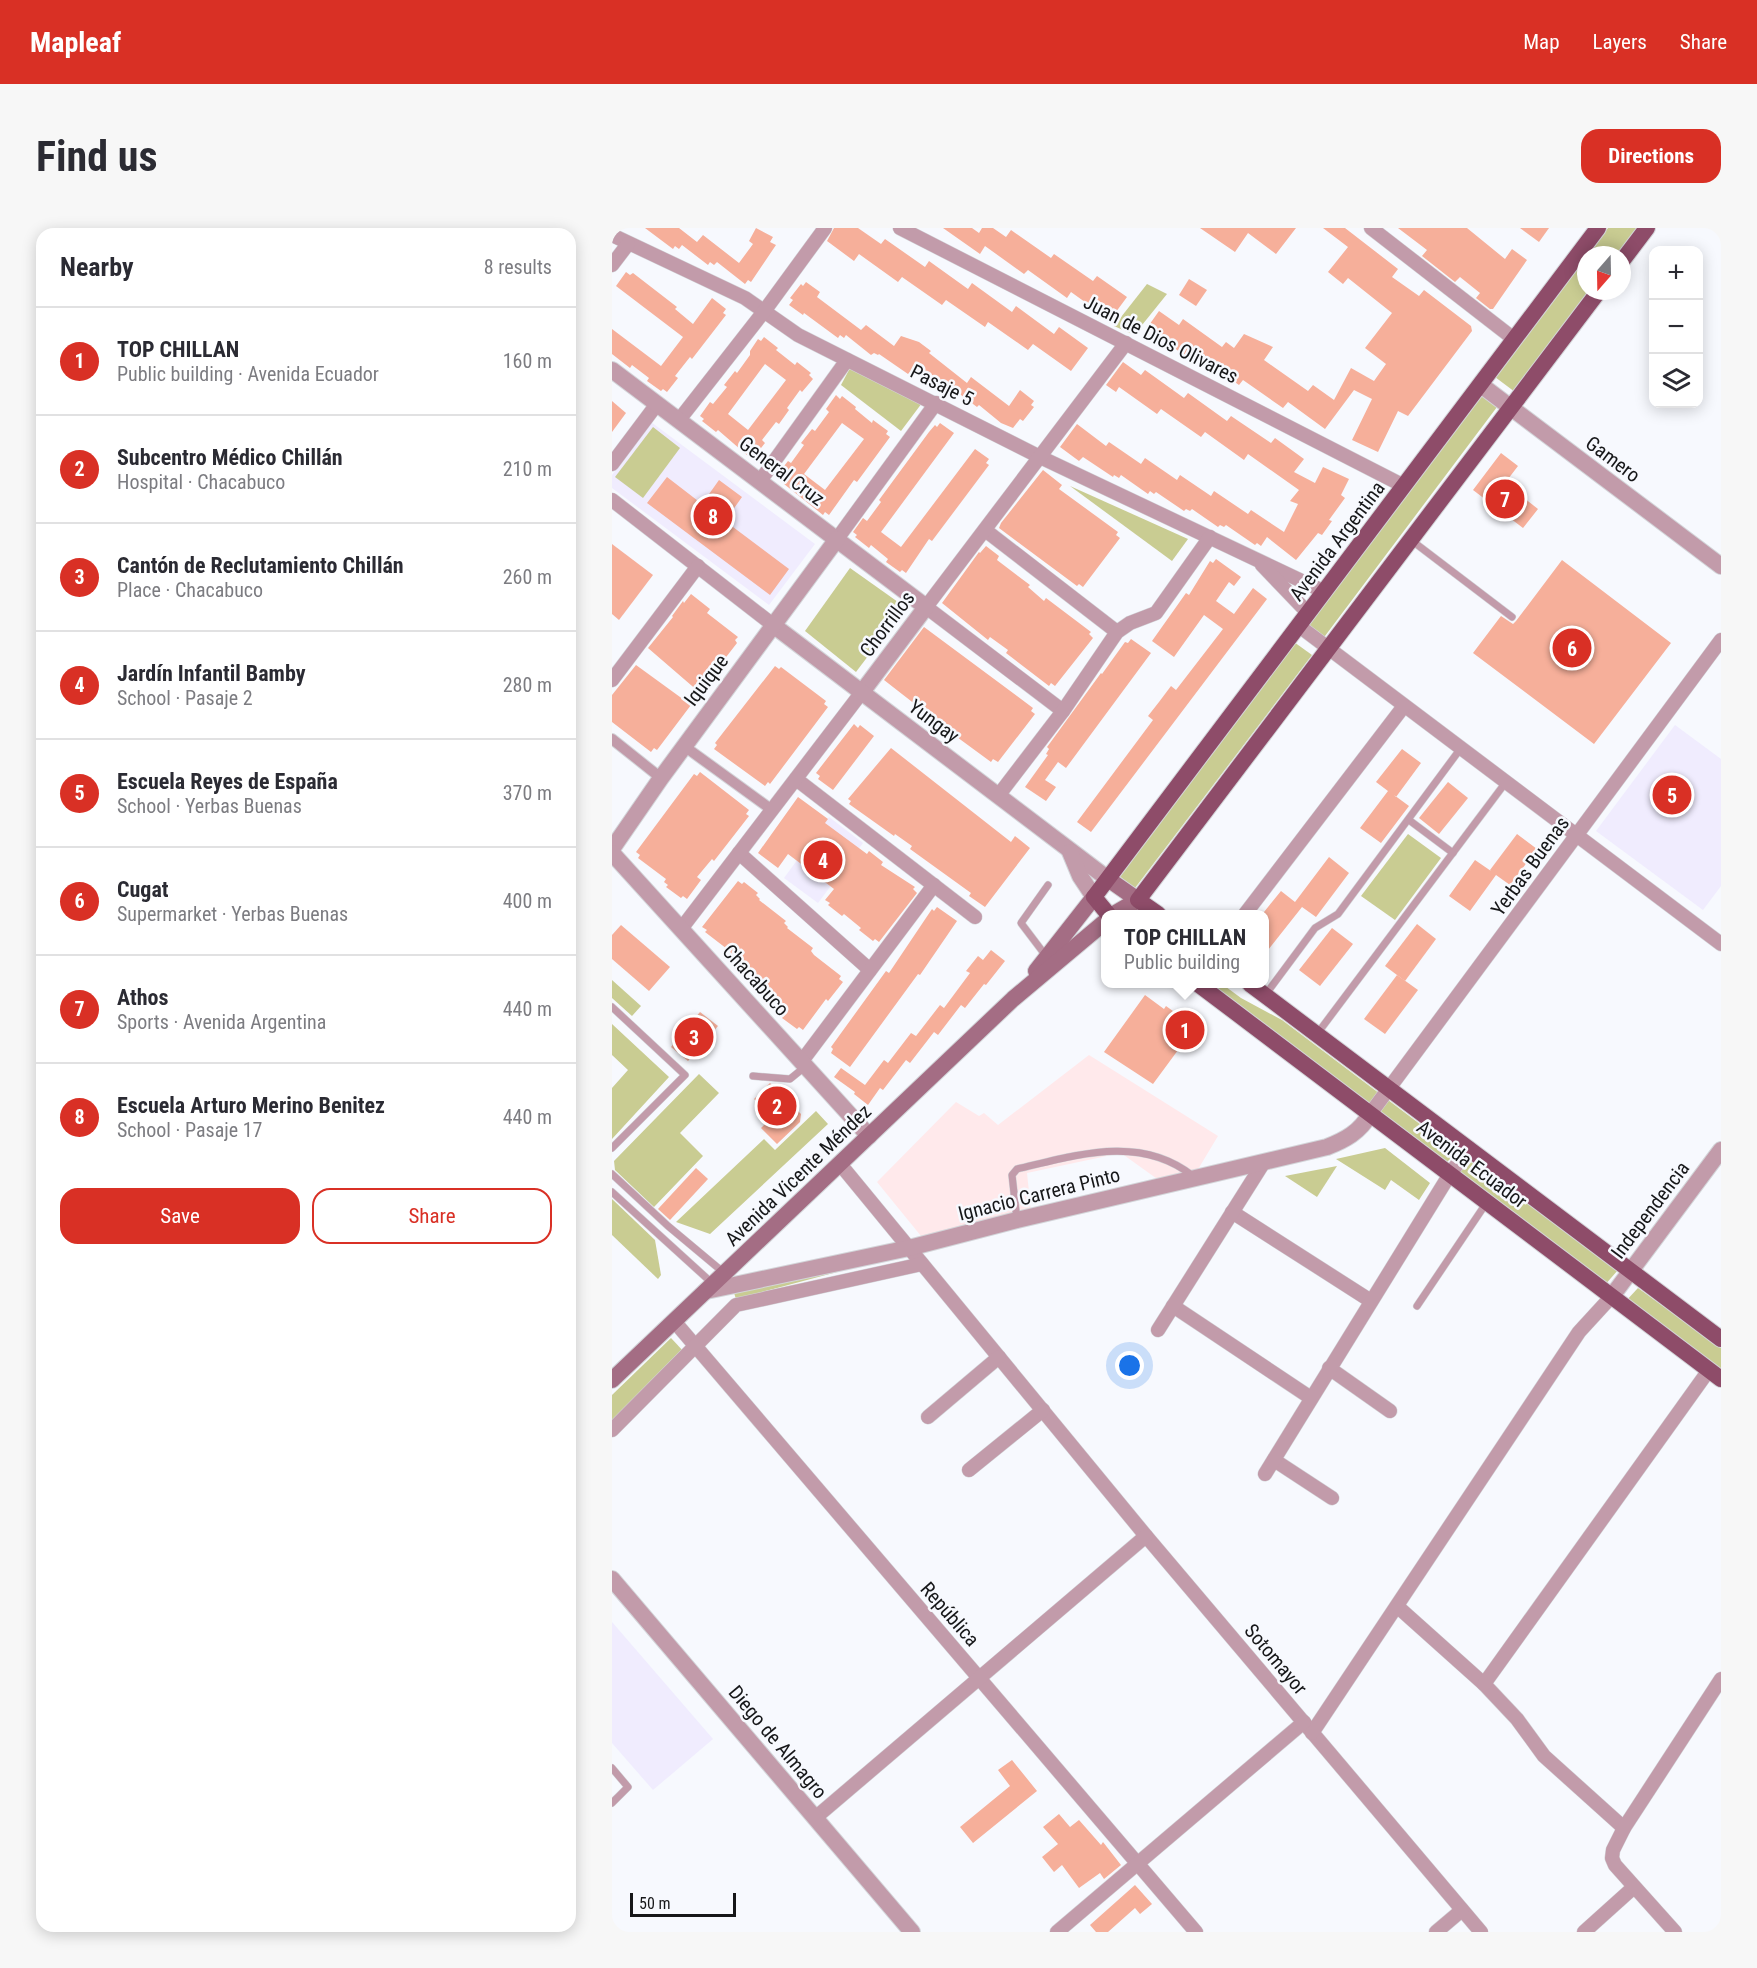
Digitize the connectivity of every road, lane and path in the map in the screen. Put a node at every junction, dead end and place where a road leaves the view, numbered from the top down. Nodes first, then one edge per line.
1 (825, 228) edge
2 (900, 228) edge
3 (1371, 228) edge
4 (1598, 228) edge
5 (1647, 228) edge
6 (612, 235) edge
7 (628, 244) junction
8 (1631, 249) edge
9 (612, 266) edge
10 (1592, 300) edge
11 (765, 310) junction
12 (1514, 339) junction
13 (1126, 344) junction
14 (847, 360) junction
15 (612, 370) edge
16 (1481, 385) junction
17 (936, 403) junction
18 (657, 404) junction
19 (1511, 408) junction
20 (679, 420) junction
21 (1040, 457) junction
22 (612, 464) edge
23 (760, 481) junction
24 (1404, 486) junction
25 (612, 500) edge
26 (985, 530) junction
27 (1210, 537) junction
28 (837, 539) junction
29 (1411, 540) junction
30 (1259, 562) junction
31 (1721, 566) edge
32 (698, 567) junction
33 (1325, 592) junction
34 (926, 607) junction
35 (1512, 616) dead end
36 (1304, 620) junction
37 (773, 625) junction
38 (1117, 632) junction
39 (1721, 640) edge
40 (1329, 649) junction
41 (612, 680) edge
42 (862, 692) junction
43 (1404, 706) junction
44 (1063, 711) junction
45 (612, 739) edge
46 (684, 746) junction
47 (1461, 748) junction
48 (661, 778) junction
49 (796, 779) junction
50 (1506, 782) junction
51 (998, 796) junction
52 (772, 810) junction
53 (1409, 820) junction
54 (1576, 835) junction
55 (612, 851) edge
56 (1070, 851) junction
57 (1453, 853) junction
58 (739, 854) junction
59 (1108, 879) junction
60 (934, 885) junction
61 (1048, 885) dead end
62 (1094, 897) junction
63 (1138, 900) junction
64 (1104, 910) edge
65 (1122, 910) edge
66 (1151, 910) edge
67 (1249, 910) edge
68 (975, 917) dead end
69 (1101, 925) edge
70 (681, 929) junction
71 (1721, 944) edge
72 (1047, 957) junction
73 (870, 970) junction
74 (1203, 988) edge
75 (1256, 988) edge
76 (1265, 994) junction
77 (1013, 999) junction
78 (612, 1007) edge
79 (1317, 1034) junction
80 (804, 1064) junction
81 (753, 1076) dead end
82 (1389, 1088) junction
83 (1370, 1114) junction
84 (869, 1136) junction
85 (612, 1148) edge
86 (1468, 1148) junction
87 (1721, 1150) edge
88 (1264, 1162) junction
89 (840, 1164) junction
90 (1450, 1173) junction
91 (612, 1174) edge
92 (1195, 1178) junction
93 (612, 1192) edge
94 (1487, 1202) junction
95 (1232, 1212) junction
96 (1017, 1220) junction
97 (909, 1248) junction
98 (922, 1264) junction
99 (1630, 1272) junction
100 (715, 1283) junction
101 (1612, 1296) junction
102 (1371, 1301) junction
103 (1173, 1306) junction
104 (1417, 1306) dead end
105 (674, 1322) junction
106 (1158, 1330) dead end
107 (1721, 1340) edge
108 (696, 1347) junction
109 (999, 1357) junction
110 (1329, 1368) junction
111 (1715, 1374) edge
112 (612, 1380) edge
113 (1311, 1398) junction
114 (1043, 1410) junction
115 (1390, 1411) dead end
116 (928, 1417) dead end
117 (612, 1430) edge
118 (1274, 1460) junction
119 (969, 1470) dead end
120 (1265, 1474) dead end
121 (1332, 1498) dead end
122 (1146, 1536) junction
123 (612, 1579) edge
124 (1398, 1607) junction
125 (979, 1678) junction
126 (1721, 1679) edge
127 (1484, 1684) junction
128 (1308, 1728) junction
129 (612, 1768) edge
130 (612, 1803) edge
131 (815, 1818) junction
132 (1624, 1828) junction
133 (1137, 1863) junction
134 (1634, 1887) junction
135 (1462, 1910) junction
136 (912, 1932) edge
137 (1056, 1932) edge
138 (1196, 1932) edge
139 (1436, 1932) edge
140 (1481, 1932) edge
141 (1584, 1932) edge
142 (1676, 1932) edge

1 - 11 street
2 - 13 street, Juan de Dios Olivares
3 - 12 street
4 - 12 main road, Avenida Argentina
5 - 8 main road
6 - 7 street, Pasaje 5
7 - 9 street
7 - 11 street, Pasaje 5
10 - 19 main road
11 - 14 street, Pasaje 5
11 - 20 street
12 - 16 main road, Avenida Argentina
13 - 21 street, Chorrillos
13 - 24 street, Juan de Dios Olivares
14 - 17 street, Pasaje 5
14 - 23 street
15 - 18 street, General Cruz
16 - 19 street, Gamero
16 - 24 main road, Avenida Argentina
17 - 21 street, Pasaje 5
17 - 28 street
18 - 20 street, General Cruz
18 - 22 street
19 - 29 main road
19 - 31 street, Gamero
20 - 23 street, General Cruz
21 - 26 street, Chorrillos
21 - 27 street, Pasaje 5
23 - 28 street, General Cruz
24 - 33 main road, Avenida Argentina
25 - 32 street
26 - 34 street, Chorrillos
26 - 38 street
27 - 30 street, Pasaje 5
27 - 38 street
28 - 34 street, General Cruz
28 - 37 street, Iquique
29 - 35 lane
29 - 40 main road
30 - 33 street, Pasaje 5
30 - 36 street, Pasaje 5
32 - 37 street
32 - 41 street
33 - 36 main road, Avenida Argentina
34 - 42 street, Chorrillos
34 - 44 street
36 - 40 street, Pasaje 5
36 - 59 main road, Avenida Argentina
37 - 42 street, Yungay
37 - 46 street, Iquique
38 - 44 street
39 - 54 street, Yerbas Buenas
40 - 43 street, Pasaje 5
40 - 63 main road
42 - 49 street, Chorrillos
42 - 51 street, Yungay
43 - 47 street, Pasaje 5
43 - 67 street
44 - 51 street
45 - 48 street
46 - 48 street, Iquique
46 - 52 street
47 - 50 street, Pasaje 5
47 - 53 lane
48 - 55 street, Iquique
49 - 52 street, Chorrillos
49 - 60 street
50 - 54 street, Pasaje 5
50 - 57 lane
51 - 56 street, Yungay
52 - 58 street, Chorrillos
53 - 57 lane
53 - 76 lane
54 - 71 street, Pasaje 5
54 - 82 street, Yerbas Buenas
55 - 70 street, Chacabuco
56 - 59 street, Yungay
56 - 62 street, Yungay
57 - 79 lane
58 - 70 street, Chorrillos
58 - 73 street
59 - 62 main road, Avenida Vicente Méndez
59 - 63 main road
60 - 68 street
60 - 73 street
61 - 72 lane
62 - 64 main road
62 - 72 main road, Avenida Vicente Méndez
63 - 65 main road
63 - 66 main road
69 - 77 main road, Avenida Vicente Méndez
70 - 80 street, Chacabuco
72 - 77 main road, Avenida Vicente Méndez
73 - 80 street
74 - 83 main road, Avenida Ecuador
75 - 76 main road, Avenida Ecuador
76 - 79 main road, Avenida Ecuador
77 - 84 main road, Avenida Vicente Méndez
78 - 85 lane
79 - 82 main road, Avenida Ecuador
80 - 81 lane
80 - 84 street, Chacabuco
82 - 83 street, Yerbas Buenas
82 - 86 main road, Avenida Ecuador
83 - 88 street, Ignacio Carrera Pinto
83 - 90 main road, Avenida Ecuador
84 - 89 main road, Avenida Vicente Méndez
86 - 90 street
86 - 99 main road, Avenida Ecuador
87 - 99 street, Independencia
88 - 92 street, Ignacio Carrera Pinto
88 - 95 street
89 - 97 street, Sotomayor
89 - 100 main road, Avenida Vicente Méndez
90 - 94 main road, Avenida Ecuador
90 - 102 street
91 - 100 lane
92 - 96 street, Ignacio Carrera Pinto
92 - 96 lane
93 - 100 lane
94 - 101 main road, Avenida Ecuador
94 - 104 lane
95 - 102 street
95 - 103 street
96 - 97 street, Ignacio Carrera Pinto
97 - 98 street, Sotomayor
97 - 100 street, Ignacio Carrera Pinto
98 - 108 street
98 - 109 street, Sotomayor
99 - 101 street, Independencia
99 - 107 main road, Avenida Ecuador
100 - 105 main road, Avenida Vicente Méndez
101 - 111 main road, Avenida Ecuador
101 - 124 street
102 - 110 street
103 - 106 street
103 - 113 street
105 - 108 street, República
105 - 112 main road, Avenida Vicente Méndez
108 - 117 street
108 - 125 street, República
109 - 114 street, Sotomayor
109 - 116 street
110 - 113 street
110 - 115 street
111 - 127 street
113 - 118 street
114 - 119 street
114 - 122 street, Sotomayor
118 - 120 street
118 - 121 street
122 - 125 street
122 - 128 street, Sotomayor
123 - 131 street, Diego de Almagro
124 - 127 street
124 - 128 street
125 - 131 street
125 - 133 street, República
126 - 132 street
127 - 132 street
128 - 133 street
128 - 135 street, Sotomayor
129 - 130 lane
131 - 136 street, Diego de Almagro
132 - 134 street
133 - 137 street
133 - 138 street, República
134 - 141 street
134 - 142 street
135 - 139 street
135 - 140 street, Sotomayor

